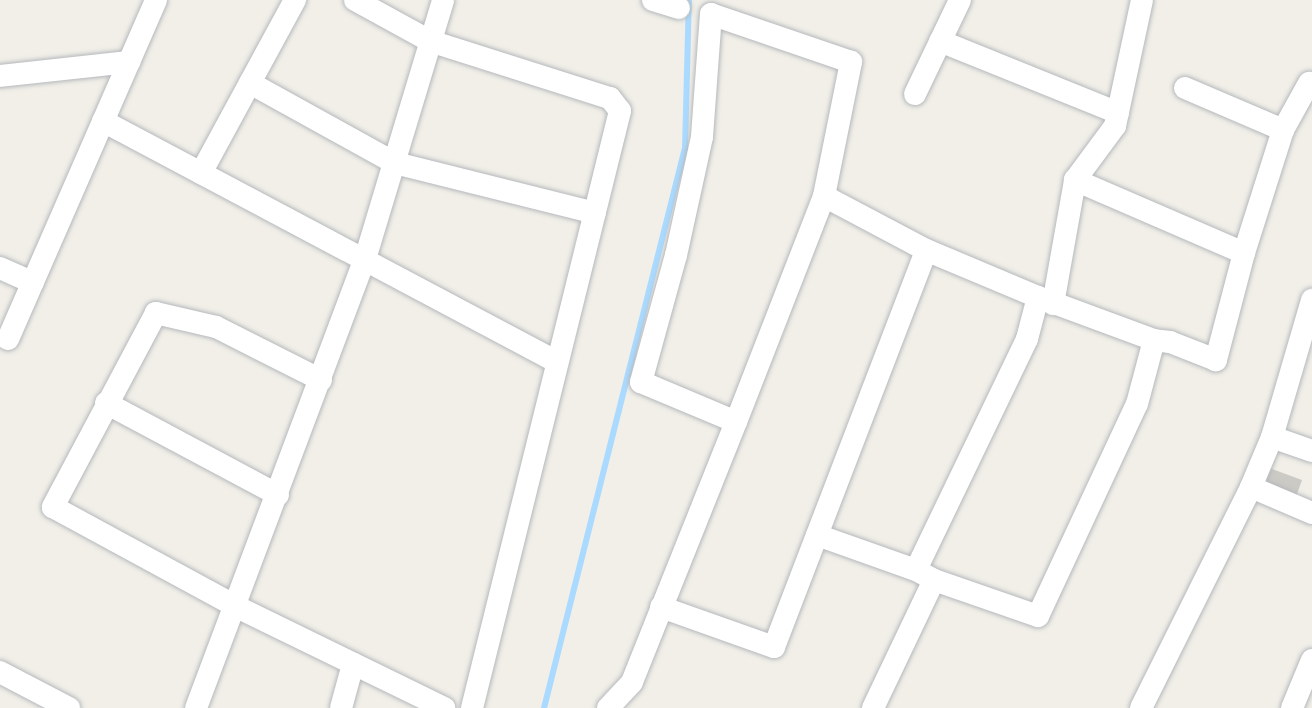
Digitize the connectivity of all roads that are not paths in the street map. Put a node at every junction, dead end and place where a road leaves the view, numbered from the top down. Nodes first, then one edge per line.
1 (156, 0) edge
2 (295, 0) edge
3 (355, 0) edge
4 (443, 0) edge
5 (653, 0) edge
6 (960, 0) edge
7 (1142, 0) edge
8 (679, 8) dead end
9 (430, 41) junction
10 (940, 41) junction
11 (129, 62) junction
12 (0, 77) edge
13 (250, 83) junction
14 (1309, 83) dead end
15 (1185, 88) dead end
16 (915, 94) dead end
17 (1118, 113) junction
18 (103, 121) junction
19 (1283, 130) junction
20 (395, 163) junction
21 (201, 173) junction
22 (1075, 180) junction
23 (824, 196) junction
24 (595, 213) junction
25 (926, 250) junction
26 (1244, 253) junction
27 (365, 259) junction
28 (0, 268) edge
29 (33, 283) junction
30 (1312, 300) edge
31 (1045, 301) junction
32 (8, 339) dead end
33 (1154, 340) junction
34 (557, 362) junction
35 (321, 380) junction
36 (106, 403) junction
37 (736, 422) junction
38 (1272, 437) junction
39 (1312, 451) edge
40 (1251, 487) junction
41 (278, 495) junction
42 (1312, 513) edge
43 (817, 535) junction
44 (925, 575) junction
45 (235, 606) junction
46 (661, 607) junction
47 (1312, 660) edge
48 (353, 664) junction
49 (0, 672) edge
50 (69, 708) edge
51 (196, 708) edge
52 (341, 708) edge
53 (444, 708) edge
54 (472, 708) edge
55 (608, 708) edge
56 (873, 708) edge
57 (1141, 708) edge
58 (1292, 708) edge

1 - 11 street
2 - 13 street
3 - 9 street
4 - 9 street
5 - 8 street
6 - 10 street
7 - 17 street
9 - 20 street
9 - 24 street
10 - 16 street
10 - 17 street
11 - 12 street
11 - 18 street
13 - 20 street
13 - 21 street
14 - 19 street
15 - 19 street
17 - 22 street
18 - 21 street
18 - 29 street
19 - 26 street
20 - 24 street
20 - 27 street
21 - 27 street
22 - 26 street
22 - 31 street
23 - 25 street
23 - 37 street
23 - 37 street
24 - 34 street
25 - 31 street
25 - 43 street
26 - 33 street
27 - 34 street
27 - 35 street
28 - 29 street
29 - 32 street
30 - 38 street
31 - 33 street
31 - 44 street
33 - 44 street
34 - 54 street
35 - 36 street
35 - 41 street
36 - 41 street
36 - 45 street
37 - 46 street
38 - 39 street
38 - 40 street
40 - 42 street
40 - 57 street
41 - 45 street
43 - 44 street
43 - 46 street
44 - 56 street
45 - 48 street
45 - 51 street
46 - 55 street
47 - 58 street
48 - 52 street
48 - 53 street
49 - 50 street

